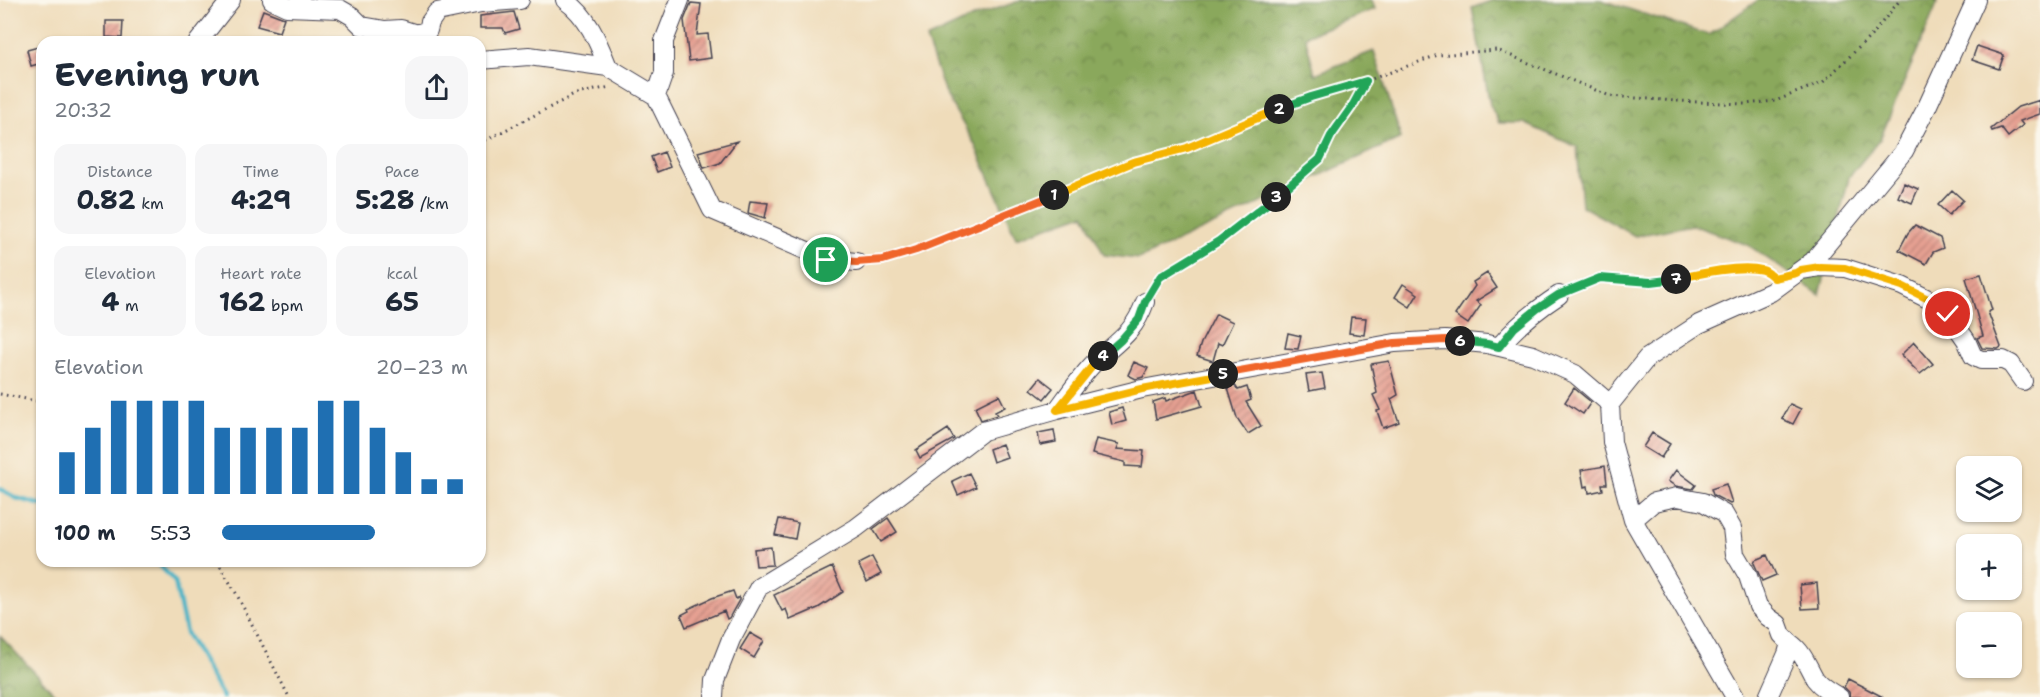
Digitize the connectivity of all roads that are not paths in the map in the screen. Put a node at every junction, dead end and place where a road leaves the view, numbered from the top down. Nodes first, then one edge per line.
1 (231, 0) edge
2 (272, 0) edge
3 (520, 0) edge
4 (565, 0) edge
5 (680, 0) edge
6 (1976, 0) edge
7 (203, 36) edge
8 (486, 60) edge
9 (608, 67) junction
10 (656, 96) junction
11 (856, 262) road end
12 (1799, 271) junction
13 (1558, 295) road end
14 (1145, 302) road end
15 (1499, 347) junction
16 (2023, 381) dead end
17 (1610, 404) junction
18 (1057, 410) junction
19 (1633, 520) junction
20 (1790, 643) junction
21 (714, 697) edge
22 (1735, 697) edge
23 (1768, 697) edge
24 (1839, 697) edge

1 - 7 street
2 - 3 street
4 - 9 street
5 - 10 street
6 - 12 street
8 - 9 street
9 - 10 street
10 - 11 street
12 - 16 street
12 - 17 street
13 - 15 street
14 - 18 street
15 - 17 street
15 - 18 street
17 - 19 street
18 - 21 street
19 - 20 street
19 - 22 street
20 - 23 street
20 - 24 street

